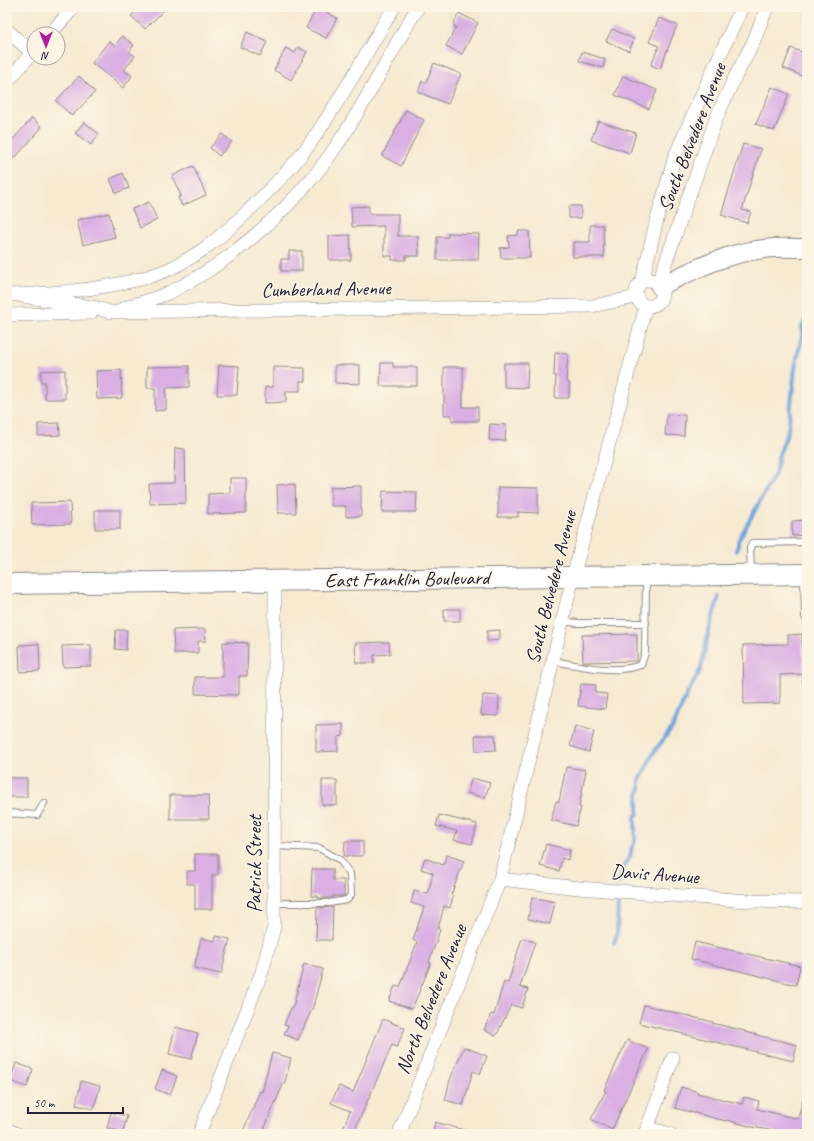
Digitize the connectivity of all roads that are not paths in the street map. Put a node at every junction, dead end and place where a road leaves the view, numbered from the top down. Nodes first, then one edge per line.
1 (74, 7) edge
2 (394, 7) edge
3 (418, 7) edge
4 (742, 7) edge
5 (767, 7) edge
6 (57, 26) edge
7 (7, 30) edge
8 (26, 46) edge
9 (26, 60) edge
10 (8, 79) edge
11 (807, 248) edge
12 (642, 282) junction
13 (659, 285) junction
14 (12, 295) edge
15 (641, 301) junction
16 (110, 312) junction
17 (7, 315) edge
18 (807, 542) edge
19 (751, 574) junction
20 (806, 574) edge
21 (646, 576) junction
22 (573, 577) junction
23 (275, 580) junction
24 (7, 584) edge
25 (807, 620) edge
26 (562, 621) junction
27 (646, 623) junction
28 (552, 661) junction
29 (44, 803) dead end
30 (7, 814) edge
31 (274, 846) junction
32 (500, 879) junction
33 (807, 902) edge
34 (274, 903) junction
35 (673, 1058) dead end
36 (7, 1130) edge
37 (646, 1131) edge
38 (18, 1134) edge
39 (199, 1134) edge
40 (399, 1134) edge
41 (670, 1134) edge

1 - 6 street
2 - 14 street
3 - 16 street
4 - 12 street, South Belvedere Avenue
5 - 13 street, South Belvedere Avenue
7 - 8 street
9 - 10 street
11 - 13 street
12 - 13 street
12 - 15 street
13 - 15 street
14 - 16 street, Cumberland Avenue
15 - 16 street, Cumberland Avenue
15 - 22 street, South Belvedere Avenue
16 - 17 street
18 - 19 lane
19 - 20 main road, East Franklin Boulevard
19 - 21 main road, East Franklin Boulevard
20 - 25 lane
21 - 22 main road, East Franklin Boulevard
21 - 27 lane
22 - 23 main road, East Franklin Boulevard
22 - 26 street, South Belvedere Avenue
23 - 24 main road, East Franklin Boulevard
23 - 31 street, Patrick Street
26 - 27 lane
26 - 28 street, South Belvedere Avenue
27 - 28 lane
28 - 32 street, South Belvedere Avenue
29 - 30 lane
31 - 34 street, Patrick Street
31 - 34 lane
32 - 33 street, Davis Avenue
32 - 40 street, North Belvedere Avenue
34 - 39 street, Patrick Street
35 - 37 street
36 - 38 street
37 - 41 street

